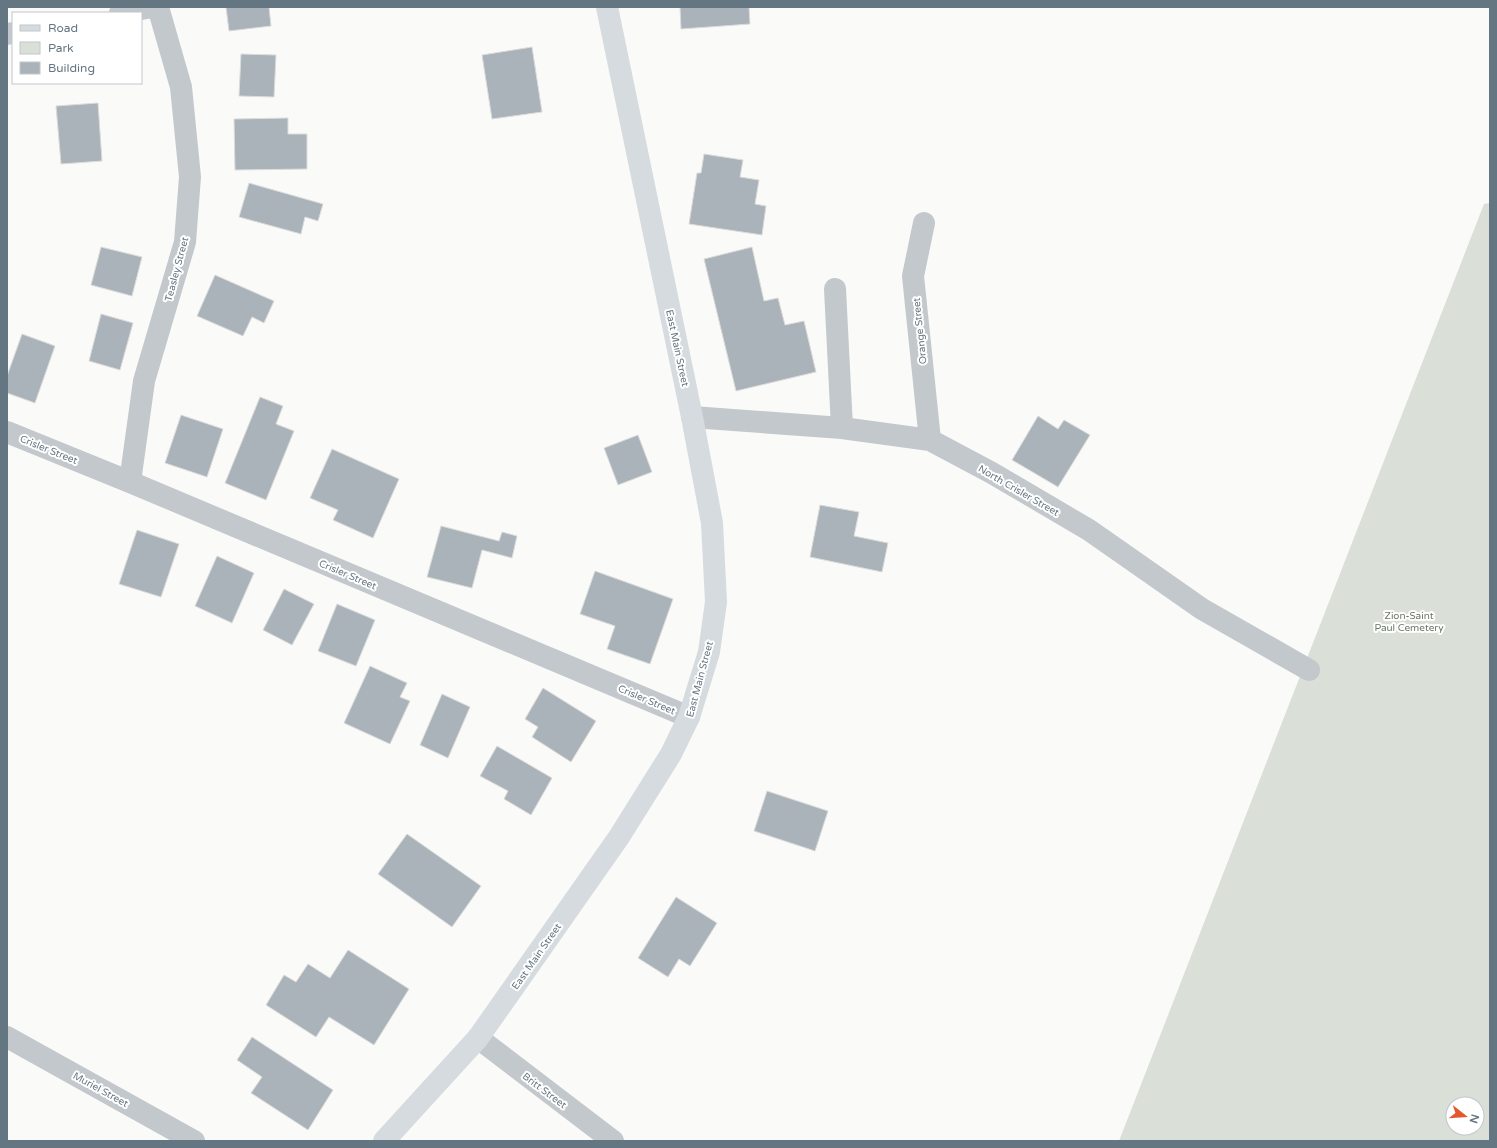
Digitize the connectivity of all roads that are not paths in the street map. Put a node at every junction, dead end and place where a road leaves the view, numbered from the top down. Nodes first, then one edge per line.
1 (152, 7) edge
2 (158, 7) edge
3 (607, 7) edge
4 (125, 12) edge
5 (924, 223) dead end
6 (835, 289) dead end
7 (692, 416) junction
8 (842, 428) junction
9 (7, 432) edge
10 (930, 440) junction
11 (130, 482) junction
12 (1309, 670) dead end
13 (689, 717) junction
14 (7, 1037) edge
15 (478, 1038) junction
16 (194, 1141) edge
17 (384, 1141) edge
18 (613, 1141) edge

1 - 4 street
2 - 11 street, Teasley Street
3 - 7 main road, East Main Street
5 - 10 street, Orange Street
6 - 8 street
7 - 8 street, North Crisler Street
7 - 13 main road, East Main Street
8 - 10 street, North Crisler Street
9 - 11 street, Crisler Street
10 - 12 street, North Crisler Street
11 - 13 street, Crisler Street
13 - 15 main road, East Main Street
14 - 16 street, Muriel Street
15 - 17 main road, East Main Street
15 - 18 street, Britt Street

